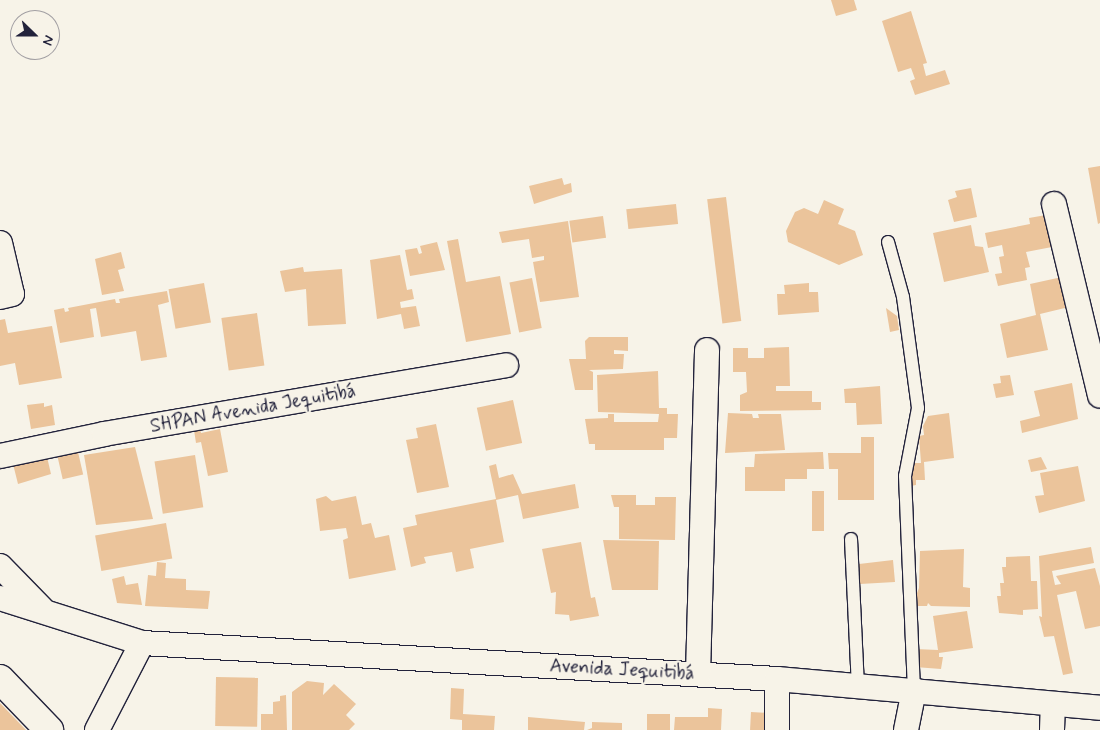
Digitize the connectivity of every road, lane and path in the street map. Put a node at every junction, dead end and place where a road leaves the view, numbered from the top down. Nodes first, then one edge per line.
1 (1054, 204) dead end
2 (0, 242) edge
3 (888, 242) dead end
4 (0, 297) edge
5 (707, 350) dead end
6 (506, 365) dead end
7 (1100, 396) edge
8 (0, 456) edge
9 (851, 539) dead end
10 (0, 566) edge
11 (0, 598) edge
12 (45, 612) junction
13 (142, 644) junction
14 (698, 674) junction
15 (0, 679) edge
16 (777, 679) junction
17 (858, 685) junction
18 (914, 690) junction
19 (1053, 704) junction
20 (1100, 708) edge
21 (50, 730) edge
22 (97, 730) edge
23 (777, 730) edge
24 (906, 730) edge
25 (1052, 730) edge

1 - 7 street
2 - 4 street
3 - 18 lane
5 - 14 street
6 - 8 street, SHPAN Avenida Jequitibá
9 - 17 lane
10 - 12 street
11 - 12 street
12 - 13 street
13 - 14 street, Avenida Jequitibá
13 - 22 street
14 - 16 street, Avenida Jequitibá
15 - 21 street
16 - 17 street, Avenida Jequitibá
16 - 23 street
17 - 18 street, Avenida Jequitibá
18 - 19 street, Avenida Jequitibá
18 - 24 street
19 - 20 street, Avenida Jequitibá
19 - 25 street

